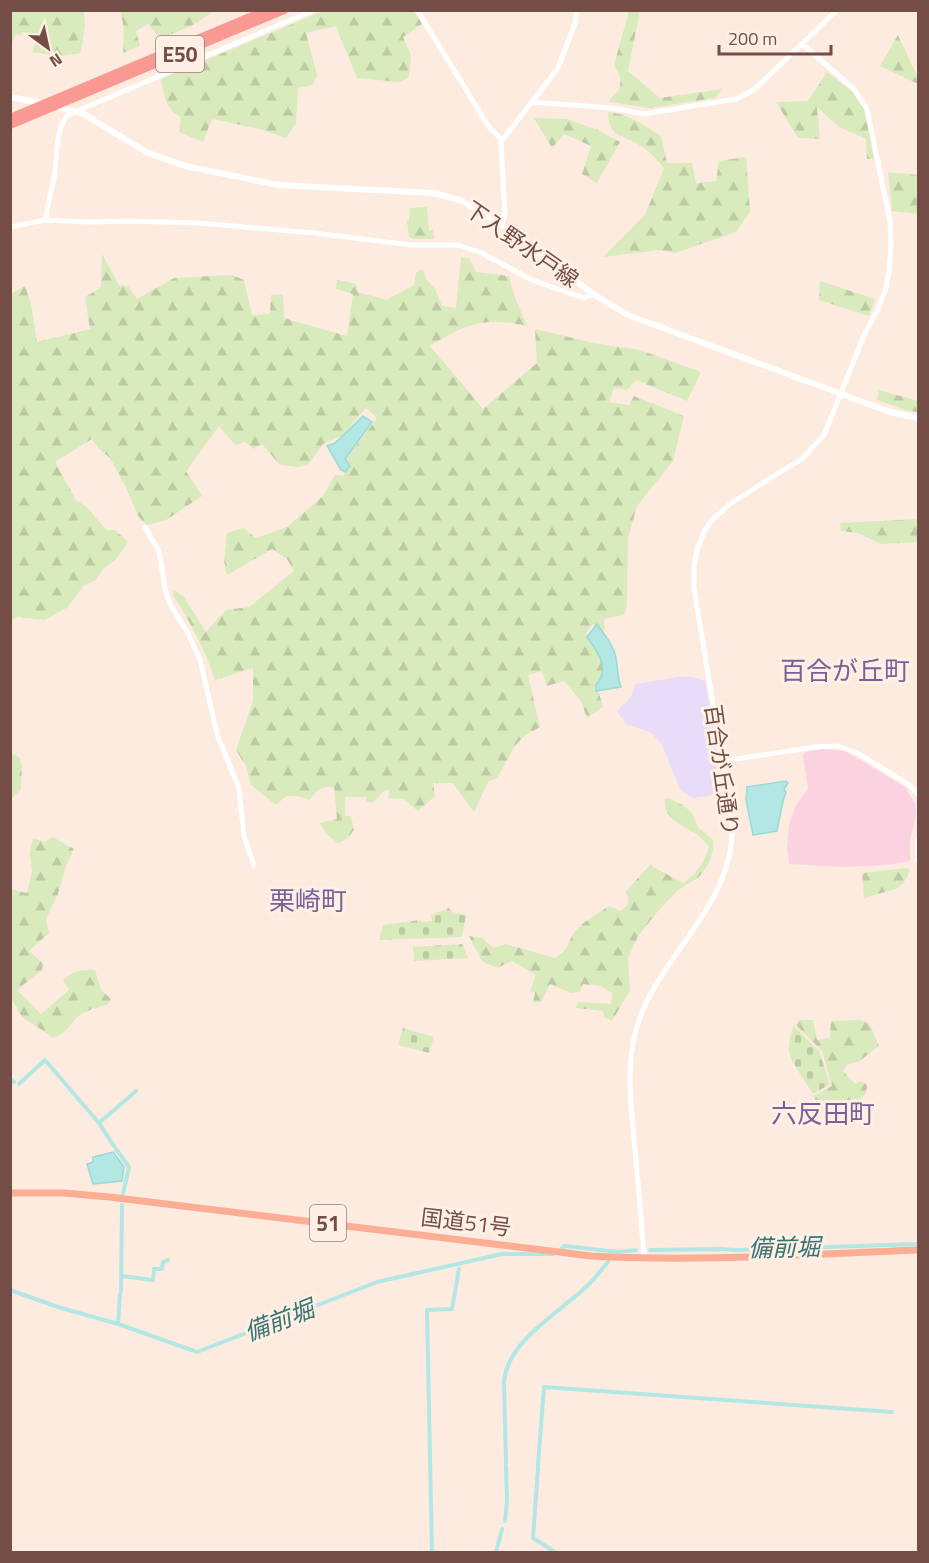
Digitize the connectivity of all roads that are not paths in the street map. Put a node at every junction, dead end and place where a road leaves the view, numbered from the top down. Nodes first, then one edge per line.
1 (266, 10) edge
2 (284, 10) edge
3 (314, 10) edge
4 (417, 10) edge
5 (577, 10) edge
6 (837, 10) edge
7 (802, 44) junction
8 (73, 95) junction
9 (10, 97) edge
10 (532, 102) junction
11 (76, 111) junction
12 (10, 118) edge
13 (10, 125) edge
14 (502, 140) junction
15 (46, 220) junction
16 (501, 225) junction
17 (10, 227) edge
18 (593, 294) junction
19 (841, 394) junction
20 (918, 418) edge
21 (145, 527) dead end
22 (723, 761) junction
23 (918, 794) edge
24 (918, 840) edge
25 (918, 860) edge
26 (254, 866) dead end
27 (10, 1193) edge
28 (918, 1250) edge
29 (644, 1257) junction

1 - 8 highway, E50
2 - 8 highway, E50
3 - 11 street
4 - 14 street
5 - 10 street
6 - 7 street
7 - 10 street
7 - 19 street, 百合が丘通り
8 - 12 highway, E50
8 - 13 highway, E50
9 - 11 main road, 下入野水戸線
10 - 14 street
11 - 15 street
11 - 16 main road, 下入野水戸線
14 - 16 street
15 - 17 street
15 - 18 street
16 - 18 main road, 下入野水戸線
18 - 19 main road, 下入野水戸線
19 - 20 main road, 下入野水戸線
19 - 22 street, 百合が丘通り
21 - 26 street
22 - 23 street
22 - 29 street, 百合が丘通り
24 - 25 street
27 - 29 highway, 国道51号 / 51
28 - 29 highway, 国道51号 / 51

